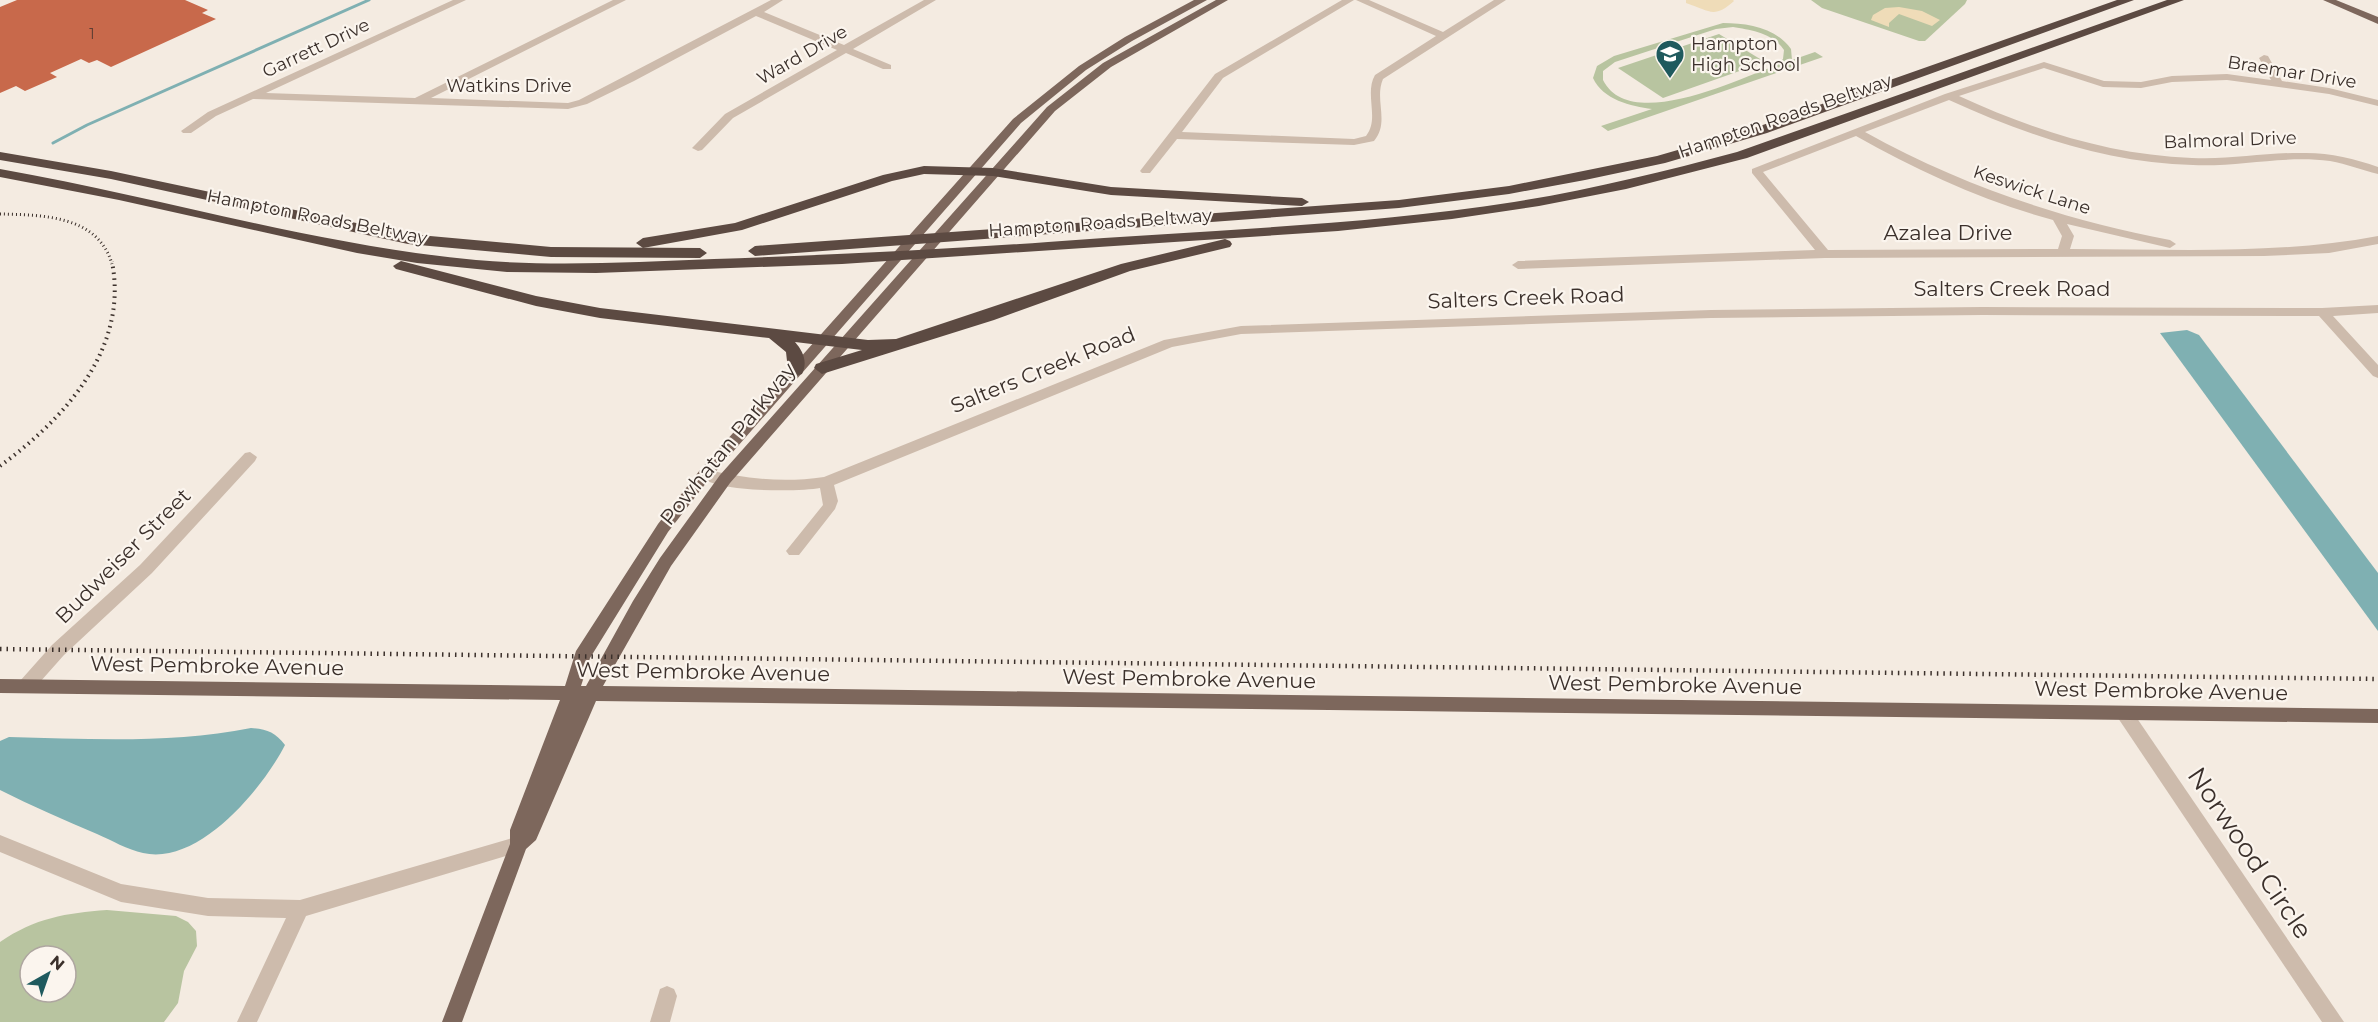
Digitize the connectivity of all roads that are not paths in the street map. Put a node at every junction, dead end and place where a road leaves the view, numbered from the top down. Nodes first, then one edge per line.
1 (461, 0) edge
2 (621, 0) edge
3 (778, 0) edge
4 (931, 0) edge
5 (1202, 0) edge
6 (1224, 0) edge
7 (1349, 0) edge
8 (1361, 0) edge
9 (1501, 0) edge
10 (2128, 0) edge
11 (2178, 0) edge
12 (2328, 0) edge
13 (756, 12) junction
14 (2378, 21) edge
15 (1444, 36) junction
16 (845, 50) junction
17 (2264, 58) dead end
18 (887, 67) dead end
19 (2278, 83) junction
20 (251, 96) junction
21 (1949, 96) junction
22 (414, 102) junction
23 (2378, 103) edge
24 (187, 131) dead end
25 (1858, 134) junction
26 (1172, 135) junction
27 (698, 148) dead end
28 (0, 156) edge
29 (973, 170) junction
30 (1146, 171) dead end
31 (2378, 171) edge
32 (993, 172) junction
33 (0, 173) edge
34 (1399, 204) junction
35 (2058, 219) junction
36 (1351, 224) junction
37 (286, 235) junction
38 (2378, 240) edge
39 (496, 249) junction
40 (2206, 250) junction
41 (2063, 252) junction
42 (1825, 254) junction
43 (1518, 265) dead end
44 (2378, 309) edge
45 (2322, 312) junction
46 (770, 334) junction
47 (823, 340) junction
48 (844, 342) junction
49 (893, 344) junction
50 (822, 368) junction
51 (796, 370) junction
52 (2378, 373) edge
53 (250, 457) dead end
54 (705, 474) junction
55 (725, 479) junction
56 (826, 482) junction
57 (794, 551) dead end
58 (0, 686) edge
59 (26, 686) junction
60 (571, 692) junction
61 (591, 692) junction
62 (2124, 713) junction
63 (2378, 716) edge
64 (0, 843) edge
65 (519, 844) junction
66 (300, 909) junction
67 (667, 996) dead end
68 (247, 1022) edge
69 (452, 1022) edge
70 (660, 1022) edge
71 (2334, 1022) edge

1 - 20 street, Garrett Drive
2 - 22 street
3 - 13 street, Watkins Drive
4 - 16 street, Ward Drive
5 - 29 main road, Powhatan Parkway
6 - 32 main road, Powhatan Parkway
7 - 26 street
8 - 15 street
9 - 15 street
10 - 34 highway, Hampton Roads Beltway
11 - 36 highway, Hampton Roads Beltway
12 - 14 main road
13 - 16 street
13 - 22 street, Watkins Drive
15 - 26 street
16 - 18 street
16 - 27 street, Ward Drive
17 - 19 street
19 - 21 street, Braemar Drive
19 - 23 street, Braemar Drive
20 - 22 street, Watkins Drive
20 - 24 street, Garrett Drive
21 - 25 street, Braemar Drive
21 - 31 street, Balmoral Drive
25 - 35 street, Keswick Lane
25 - 42 street, Braemar Drive
26 - 30 street
28 - 39 highway, Hampton Roads Beltway
29 - 32 highway
29 - 39 highway
29 - 47 main road, Powhatan Parkway
32 - 34 highway
32 - 48 main road, Powhatan Parkway
33 - 37 highway, Hampton Roads Beltway
34 - 39 highway, Hampton Roads Beltway
35 - 40 street, Keswick Lane
35 - 41 street
36 - 37 highway, Hampton Roads Beltway
36 - 49 highway
37 - 46 highway
38 - 40 street, Azalea Drive
40 - 41 street, Azalea Drive
41 - 42 street, Azalea Drive
42 - 43 street, Azalea Drive
44 - 45 street, Salters Creek Road
45 - 52 street
45 - 56 street, Salters Creek Road
46 - 47 highway
46 - 51 highway
47 - 48 highway
47 - 51 main road, Powhatan Parkway
48 - 49 highway
48 - 50 main road, Powhatan Parkway
49 - 50 highway
50 - 55 main road, Powhatan Parkway
51 - 54 main road, Powhatan Parkway
53 - 59 street, Budweiser Street
54 - 55 street, Salters Creek Road
54 - 60 main road, Powhatan Parkway
55 - 56 street, Salters Creek Road
55 - 61 main road, Powhatan Parkway
56 - 57 street
58 - 59 main road, West Pembroke Avenue
59 - 60 main road, West Pembroke Avenue
60 - 61 main road, West Pembroke Avenue
60 - 65 main road, Powhatan Parkway
61 - 62 main road, West Pembroke Avenue
61 - 65 main road, Powhatan Parkway
62 - 63 main road, West Pembroke Avenue
62 - 71 street, Norwood Circle
64 - 66 street
65 - 66 street
65 - 69 main road, Powhatan Parkway
66 - 68 street
67 - 70 street

